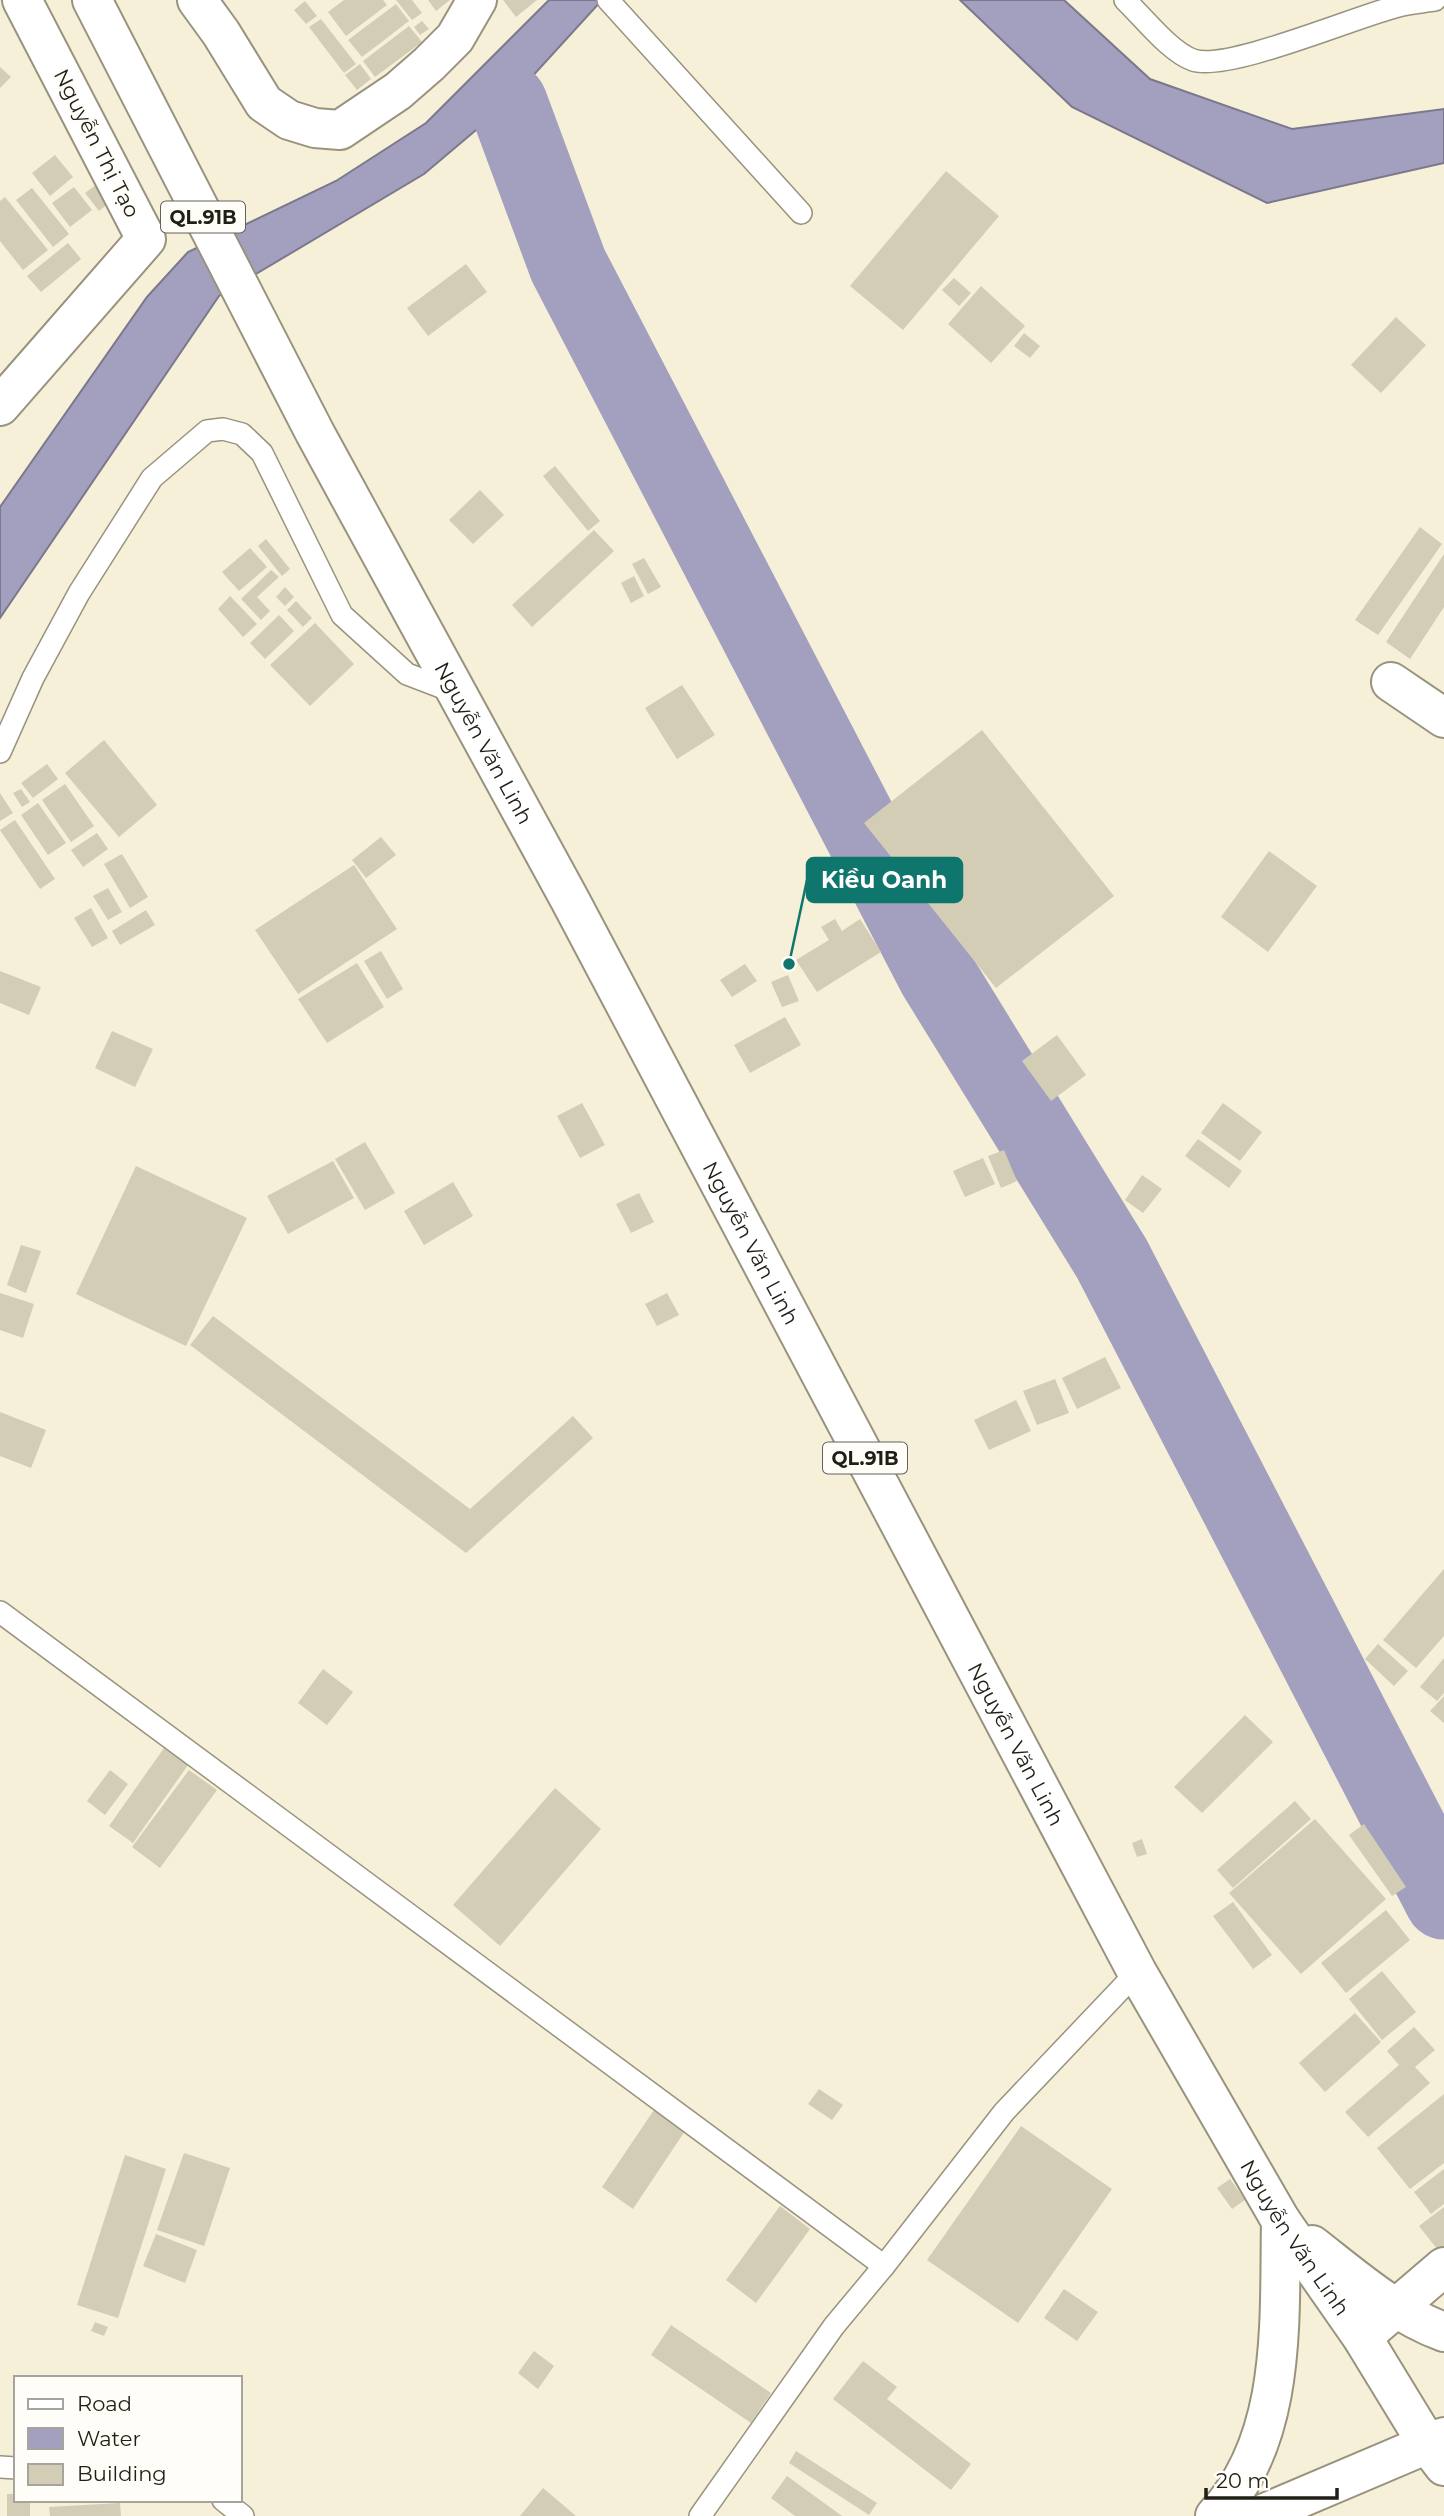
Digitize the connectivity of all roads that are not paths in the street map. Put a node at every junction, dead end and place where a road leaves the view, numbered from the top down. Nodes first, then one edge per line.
1 (22, 0) edge
2 (92, 0) edge
3 (197, 0) edge
4 (477, 0) edge
5 (1125, 0) edge
6 (1435, 0) edge
7 (610, 2) edge
8 (801, 213) dead end
9 (0, 406) edge
10 (1391, 682) dead end
11 (459, 694) junction
12 (1444, 718) edge
13 (0, 752) edge
14 (0, 1612) edge
15 (1137, 1972) junction
16 (1281, 2221) junction
17 (884, 2266) junction
18 (1444, 2267) edge
19 (1396, 2307) junction
20 (1444, 2332) edge
21 (1362, 2337) junction
22 (1438, 2449) edge
23 (226, 2502) edge
24 (243, 2516) edge
25 (700, 2516) edge
26 (1215, 2516) edge
27 (1258, 2516) edge

1 - 9 main road, Nguyễn Thị Tạo
2 - 11 main road, Nguyễn Văn Linh / QL.91B
3 - 4 main road
5 - 6 lane
7 - 8 lane
10 - 12 main road
11 - 13 lane
11 - 15 main road, Nguyễn Văn Linh / QL.91B
14 - 17 lane
15 - 16 main road, Nguyễn Văn Linh / QL.91B
15 - 17 lane
16 - 19 main road
16 - 21 main road, Nguyễn Văn Linh / QL.91B
16 - 26 main road
17 - 25 lane
18 - 19 main road
19 - 20 main road
19 - 21 main road
21 - 22 main road, Nguyễn Văn Linh / QL.91B
22 - 27 main road
23 - 24 lane

